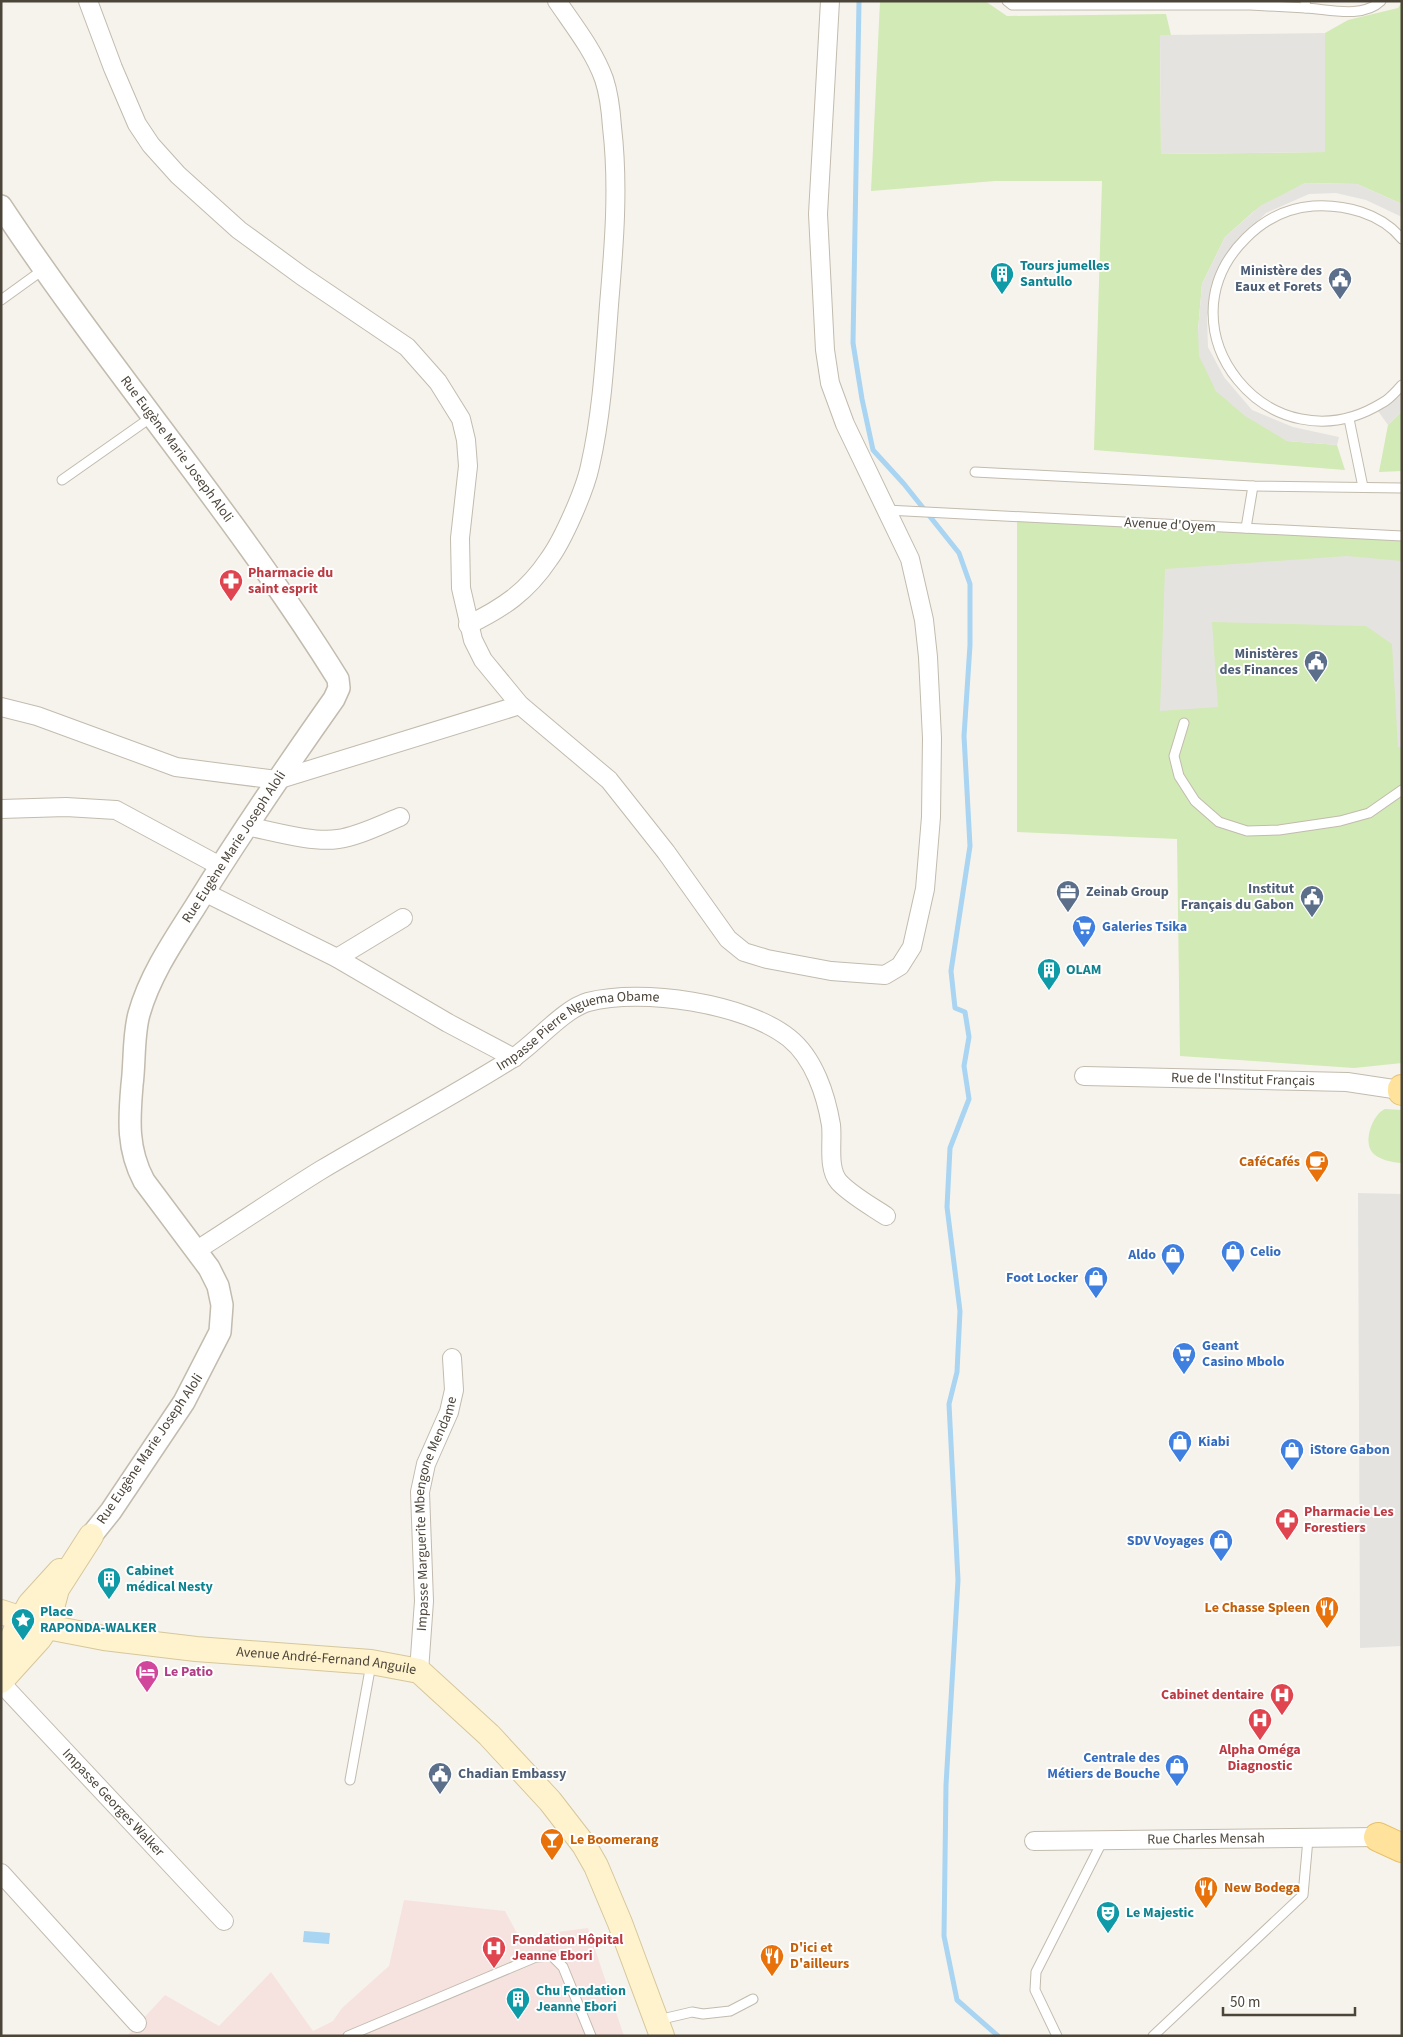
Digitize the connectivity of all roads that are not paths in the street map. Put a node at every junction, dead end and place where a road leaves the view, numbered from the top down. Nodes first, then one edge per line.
1 (88, 1) edge
2 (558, 1) edge
3 (830, 1) edge
4 (1007, 1) edge
5 (1381, 1) edge
6 (1305, 4) edge
7 (1, 206) edge
8 (1402, 239) edge
9 (44, 269) junction
10 (1, 300) edge
11 (1402, 385) edge
12 (153, 416) junction
13 (1349, 418) junction
14 (975, 472) dead end
15 (62, 480) dead end
16 (1253, 486) junction
17 (1362, 487) junction
18 (1402, 488) edge
19 (886, 510) junction
20 (1246, 528) junction
21 (1402, 536) edge
22 (468, 625) junction
23 (520, 705) junction
24 (1, 707) edge
25 (1184, 723) dead end
26 (277, 780) junction
27 (1402, 790) edge
28 (1, 809) edge
29 (400, 817) dead end
30 (246, 826) junction
31 (220, 866) junction
32 (204, 892) junction
33 (404, 918) dead end
34 (337, 958) junction
35 (514, 1058) junction
36 (1084, 1076) dead end
37 (1401, 1090) edge
38 (886, 1216) dead end
39 (197, 1250) junction
40 (452, 1358) dead end
41 (91, 1536) junction
42 (24, 1619) edge
43 (78, 1634) junction
44 (371, 1662) junction
45 (419, 1671) junction
46 (4, 1673) edge
47 (350, 1780) dead end
48 (1308, 1839) junction
49 (1394, 1839) edge
50 (1103, 1840) junction
51 (1034, 1841) dead end
52 (1, 1873) edge
53 (224, 1921) dead end
54 (753, 1999) dead end
55 (137, 2023) dead end
56 (658, 2028) edge
57 (348, 2036) edge
58 (592, 2036) edge
59 (1057, 2036) edge
60 (1153, 2036) edge

1 - 22 street
2 - 22 street
3 - 19 street
4 - 6 lane
5 - 6 lane
7 - 9 street, Rue Eugène Marie Joseph Aloli
8 - 13 lane
9 - 10 lane
9 - 12 street, Rue Eugène Marie Joseph Aloli
11 - 13 lane
12 - 15 lane
12 - 26 street, Rue Eugène Marie Joseph Aloli
13 - 17 lane
14 - 16 lane
16 - 17 lane
16 - 20 lane
17 - 18 lane
19 - 20 lane, Avenue d'Oyem
19 - 23 street
20 - 21 lane, Avenue d'Oyem
22 - 23 street
23 - 26 street
24 - 26 street
25 - 27 lane
26 - 30 street, Rue Eugène Marie Joseph Aloli
28 - 31 street
29 - 30 street
30 - 31 street, Rue Eugène Marie Joseph Aloli
31 - 32 street, Rue Eugène Marie Joseph Aloli
32 - 34 street
32 - 39 street, Rue Eugène Marie Joseph Aloli
33 - 34 street
34 - 35 street
35 - 38 street, Impasse Pierre Nguema Obame
35 - 39 street, Impasse Pierre Nguema Obame
36 - 37 street, Rue de l'Institut Français
39 - 41 street, Rue Eugène Marie Joseph Aloli
40 - 45 street, Impasse Marguerite Mbengone Mendame
41 - 42 main road
41 - 42 main road
42 - 43 main road, Avenue André-Fernand Anguile
42 - 46 main road
43 - 44 main road, Avenue André-Fernand Anguile
43 - 46 main road
44 - 45 main road, Avenue André-Fernand Anguile
44 - 47 lane
45 - 56 main road, Avenue André-Fernand Anguile
46 - 53 street, Impasse Georges Walker
48 - 49 street, Rue Charles Mensah
48 - 50 street, Rue Charles Mensah
48 - 60 lane
50 - 51 street, Rue Charles Mensah
50 - 59 lane
52 - 55 street
54 - 56 lane
57 - 58 lane

